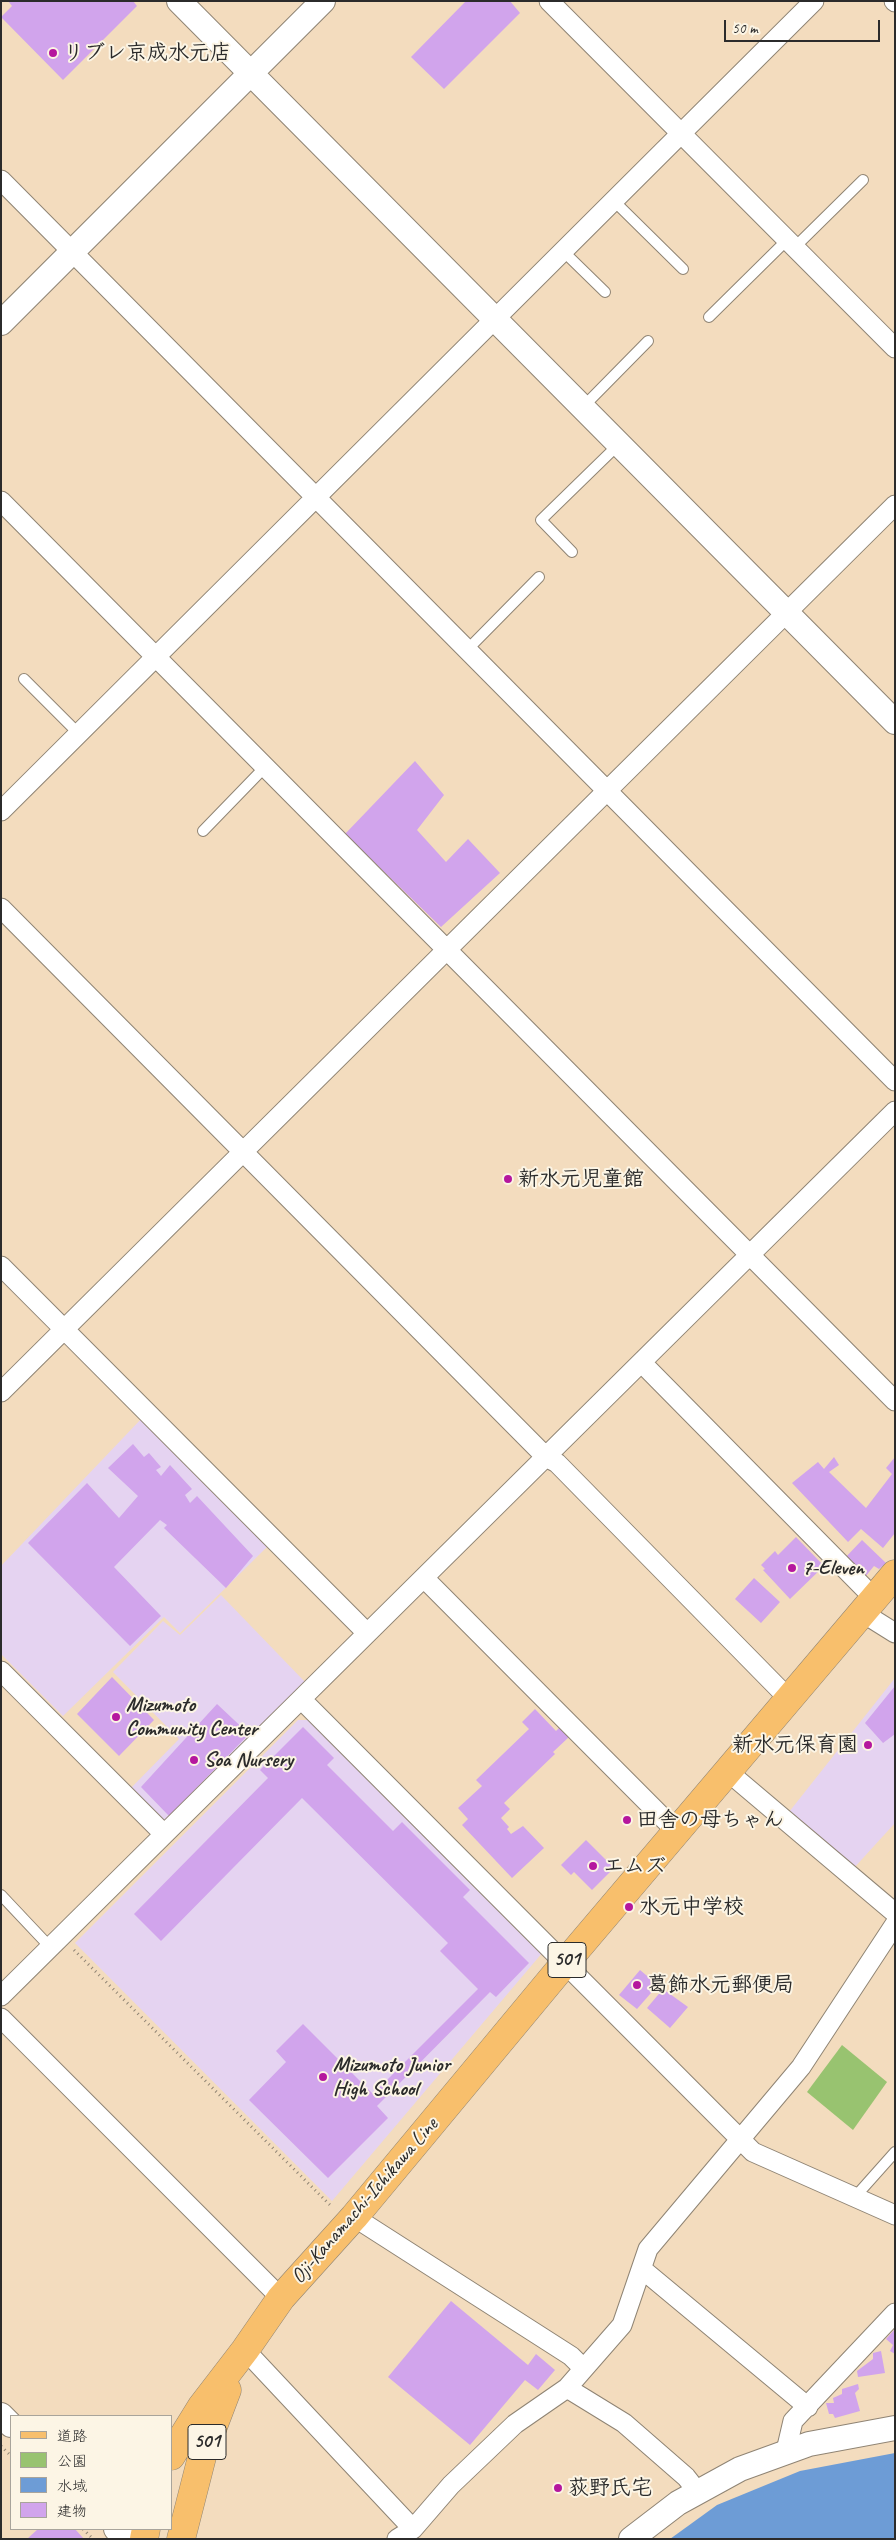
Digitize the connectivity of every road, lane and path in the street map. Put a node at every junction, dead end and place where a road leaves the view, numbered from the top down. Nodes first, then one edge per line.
1 (179, 1) edge
2 (323, 1) edge
3 (549, 1) edge
4 (814, 1) edge
5 (250, 73) junction
6 (680, 133) junction
7 (1, 180) edge
8 (863, 180) dead end
9 (613, 200) junction
10 (791, 243) junction
11 (563, 251) junction
12 (73, 253) junction
13 (683, 269) dead end
14 (605, 292) dead end
15 (708, 316) dead end
16 (496, 318) junction
17 (1, 324) edge
18 (648, 341) dead end
19 (895, 348) edge
20 (582, 408) junction
21 (619, 444) junction
22 (315, 496) junction
23 (1, 501) edge
24 (895, 504) edge
25 (572, 552) dead end
26 (539, 577) dead end
27 (786, 612) junction
28 (467, 650) junction
29 (155, 656) junction
30 (24, 680) dead end
31 (895, 722) edge
32 (79, 734) junction
33 (265, 767) junction
34 (607, 791) junction
35 (1, 811) edge
36 (203, 831) dead end
37 (1, 908) edge
38 (447, 948) junction
39 (895, 1081) edge
40 (895, 1112) edge
41 (243, 1153) junction
42 (750, 1254) junction
43 (1, 1266) edge
44 (65, 1330) junction
45 (642, 1363) junction
46 (1, 1392) edge
47 (895, 1401) edge
48 (546, 1457) junction
49 (895, 1574) edge
50 (424, 1578) junction
51 (868, 1606) junction
52 (367, 1633) junction
53 (895, 1633) edge
54 (1, 1671) edge
55 (301, 1699) junction
56 (789, 1699) junction
57 (728, 1771) junction
58 (677, 1832) junction
59 (164, 1834) junction
60 (1, 1896) edge
61 (895, 1913) edge
62 (895, 1924) edge
63 (59, 1946) junction
64 (565, 1963) junction
65 (1, 1996) edge
66 (1, 2018) edge
67 (741, 2138) junction
68 (895, 2152) edge
69 (856, 2197) junction
70 (344, 2213) junction
71 (895, 2215) edge
72 (642, 2269) junction
73 (281, 2298) junction
74 (895, 2313) edge
75 (245, 2350) junction
76 (583, 2368) junction
77 (567, 2388) junction
78 (808, 2407) junction
79 (1, 2415) edge
80 (10, 2424) edge
81 (895, 2428) edge
82 (1, 2446) edge
83 (786, 2451) junction
84 (172, 2454) edge
85 (10, 2455) edge
86 (698, 2492) junction
87 (413, 2529) junction
88 (84, 2530) edge
89 (117, 2530) edge
90 (93, 2539) edge
91 (127, 2539) edge
92 (181, 2539) edge
93 (397, 2539) edge
94 (631, 2539) edge

1 - 5 street
2 - 5 street
3 - 6 street
4 - 6 street
5 - 12 street
5 - 16 street
6 - 9 street
6 - 10 street
7 - 12 street
8 - 10 lane
9 - 11 street
9 - 13 lane
10 - 15 lane
10 - 19 street
11 - 14 lane
11 - 16 street
12 - 17 street
12 - 22 street
16 - 20 street
16 - 22 street
18 - 20 lane
20 - 21 street
21 - 25 lane
21 - 27 street
22 - 28 street
22 - 29 street
23 - 29 street
24 - 27 street
26 - 28 lane
27 - 31 street
27 - 34 street
28 - 34 street
29 - 32 street
29 - 33 street
30 - 32 lane
32 - 35 street
33 - 36 lane
33 - 38 street
34 - 38 street
34 - 39 street
37 - 41 street
38 - 41 street
38 - 42 street
40 - 42 street
41 - 44 street
41 - 48 street
42 - 45 street
42 - 47 street
43 - 44 street
44 - 46 street
44 - 52 street
45 - 48 street
45 - 51 street
48 - 50 street
48 - 56 street
49 - 51 main road, Oji-Kanamachi-Ichikawa Line / 501
50 - 52 street
50 - 58 street
51 - 53 street
51 - 56 main road, Oji-Kanamachi-Ichikawa Line / 501
52 - 55 street
54 - 59 street
55 - 59 street
55 - 64 street
56 - 57 main road, Oji-Kanamachi-Ichikawa Line / 501
57 - 58 main road, Oji-Kanamachi-Ichikawa Line / 501
57 - 61 street
58 - 64 main road, Oji-Kanamachi-Ichikawa Line / 501
59 - 63 street
60 - 63 lane
62 - 67 street
63 - 65 street
63 - 70 path
64 - 67 street
64 - 70 main road, Oji-Kanamachi-Ichikawa Line / 501
66 - 73 street
67 - 69 street
67 - 72 street
68 - 69 lane
69 - 71 street
70 - 73 main road, Oji-Kanamachi-Ichikawa Line / 501
70 - 76 street
72 - 76 street
72 - 78 street
73 - 75 main road, Oji-Kanamachi-Ichikawa Line / 501
74 - 78 street
75 - 84 main road, Oji-Kanamachi-Ichikawa Line / 501
75 - 87 street
75 - 92 main road, Oji-Kanamachi-Ichikawa Line / 501
76 - 77 street
77 - 86 street
77 - 87 street
78 - 83 street
79 - 80 street
81 - 83 street
82 - 85 path
83 - 86 street
86 - 94 street
87 - 93 street
88 - 90 path
89 - 91 street

